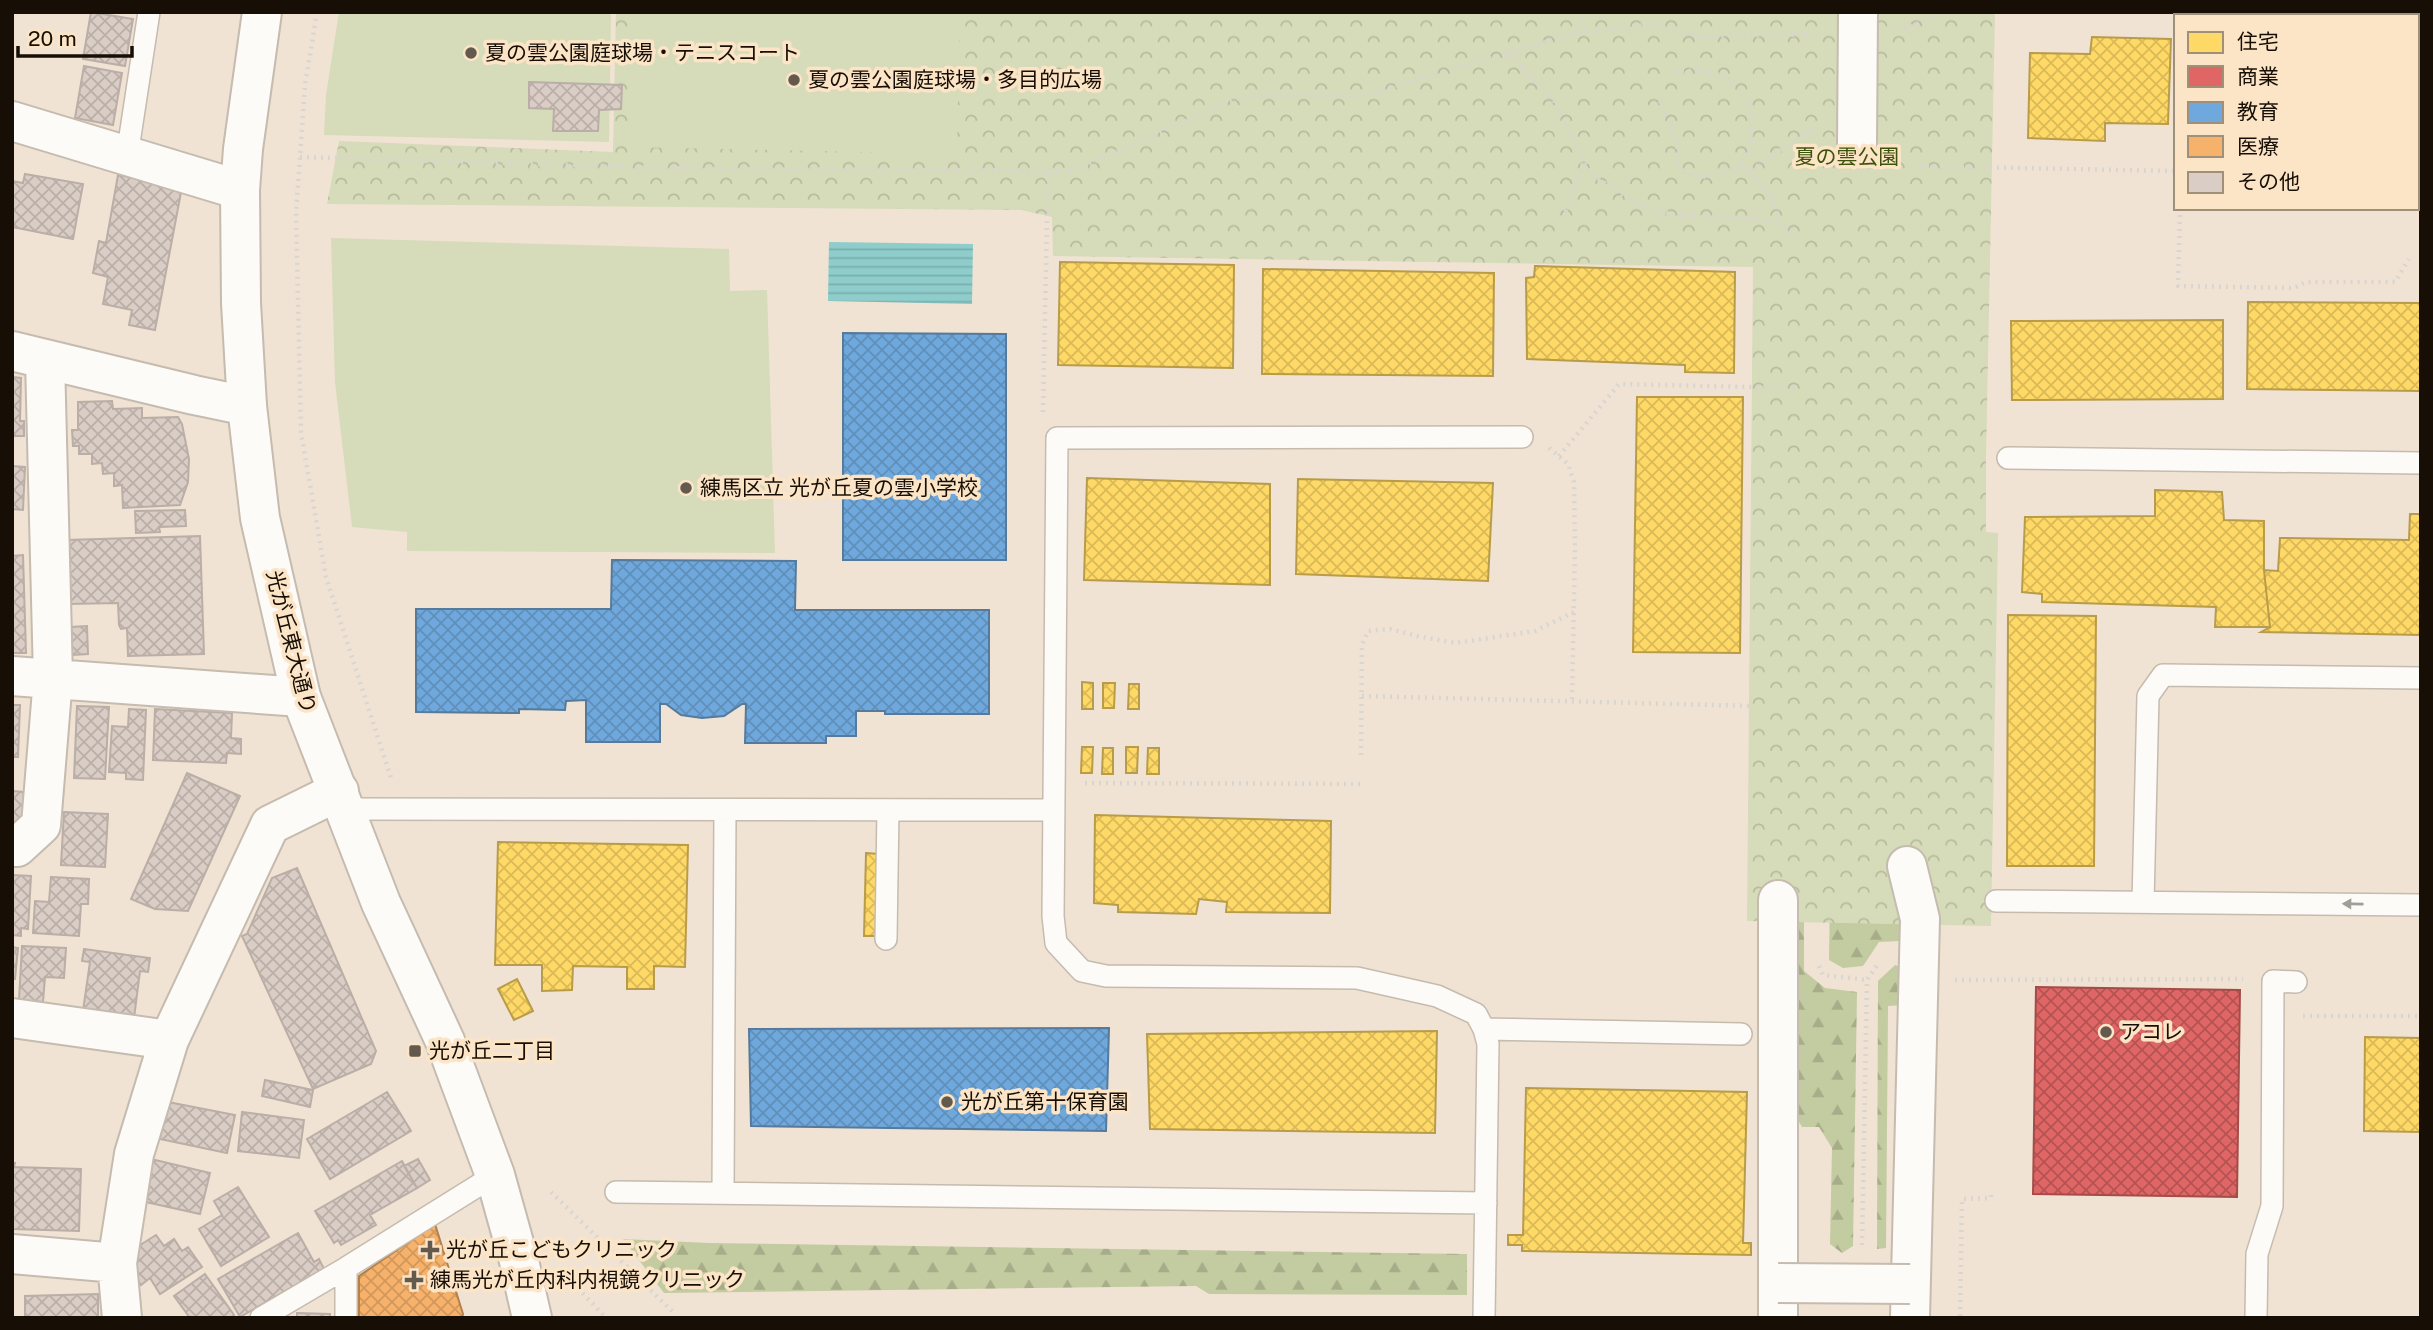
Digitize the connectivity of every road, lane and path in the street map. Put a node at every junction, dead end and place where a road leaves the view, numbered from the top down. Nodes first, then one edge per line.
1 (149, 12) edge
2 (262, 12) edge
3 (317, 12) edge
4 (1584, 12) edge
5 (1941, 12) edge
6 (1858, 23) edge
7 (1577, 33) junction
8 (1511, 54) junction
9 (1675, 72) dead end
10 (1660, 101) dead end
11 (12, 121) edge
12 (1857, 135) joint
13 (127, 156) junction
14 (300, 157) junction
15 (1584, 161) junction
16 (1913, 166) dead end
17 (1736, 169) junction
18 (1048, 171) junction
19 (1750, 171) junction
20 (2174, 171) edge
21 (240, 190) junction
22 (2180, 210) edge
23 (1563, 218) dead end
24 (1780, 225) junction
25 (1800, 236) dead end
26 (2409, 259) dead end
27 (29, 356) edge
28 (1795, 388) dead end
29 (247, 406) junction
30 (1521, 437) joint
31 (1057, 438) junction
32 (1559, 456) junction
33 (2008, 458) dead end
34 (2421, 463) edge
35 (1574, 612) junction
36 (12, 676) edge
37 (52, 678) junction
38 (2421, 678) edge
39 (1362, 696) junction
40 (301, 697) junction
41 (1572, 701) junction
42 (1753, 706) dead end
43 (1361, 755) dead end
44 (1054, 783) junction
45 (1360, 785) dead end
46 (394, 787) dead end
47 (342, 800) junction
48 (725, 810) junction
49 (888, 810) junction
50 (1053, 810) junction
51 (12, 847) edge
52 (1907, 866) dead end
53 (1778, 900) dead end
54 (1996, 901) dead end
55 (2143, 902) junction
56 (2421, 905) edge
57 (886, 939) dead end
58 (1816, 960) dead end
59 (1919, 979) junction
60 (2296, 982) dead end
61 (2273, 1016) junction
62 (2421, 1016) edge
63 (12, 1018) edge
64 (1484, 1029) junction
65 (1741, 1034) dead end
66 (169, 1040) junction
67 (495, 1175) junction
68 (1991, 1190) dead end
69 (551, 1192) dead end
70 (615, 1192) dead end
71 (723, 1193) junction
72 (1486, 1203) junction
73 (1861, 1246) dead end
74 (12, 1254) edge
75 (117, 1262) junction
76 (345, 1268) junction
77 (573, 1283) dead end
78 (1778, 1300) edge
79 (1910, 1301) edge
80 (675, 1314) dead end
81 (1960, 1316) edge
82 (122, 1318) edge
83 (261, 1318) edge
84 (346, 1318) edge
85 (532, 1318) edge
86 (606, 1318) edge
87 (1484, 1318) edge
88 (2256, 1318) edge

1 - 13 lane
2 - 21 street, 光が丘東大通り
3 - 14 path
4 - 7 path
5 - 6 path
6 - 7 path
6 - 12 street
7 - 8 path
8 - 15 path
8 - 18 path
9 - 17 path
10 - 17 path
11 - 13 street
12 - 19 path
13 - 21 street
14 - 18 path
14 - 46 path
15 - 23 path
15 - 24 path
16 - 20 path
17 - 19 path
18 - 31 path
19 - 24 path
21 - 29 street, 光が丘東大通り
22 - 26 path
24 - 25 path
27 - 29 street
27 - 37 street
28 - 32 path
29 - 40 street, 光が丘東大通り
30 - 31 lane
30 - 32 path
31 - 44 lane
32 - 35 path
33 - 34 lane
35 - 39 path
35 - 41 path
36 - 37 street
37 - 40 street
37 - 51 street
38 - 55 lane
39 - 41 path
39 - 43 path
40 - 47 street, 光が丘東大通り
41 - 42 path
44 - 45 path
44 - 50 lane
47 - 48 lane
47 - 66 street
47 - 67 street, 光が丘東大通り
48 - 49 lane
48 - 71 lane
49 - 50 lane
49 - 57 lane
50 - 64 lane
52 - 59 street
53 - 78 street
54 - 55 lane
56 -> 55 lane
58 - 73 path
59 - 61 path
59 - 79 street
60 - 61 lane
61 - 62 path
61 - 88 lane
63 - 66 street
64 - 65 lane
64 - 72 lane
66 - 75 street
67 - 76 lane
67 - 85 street, 光が丘東大通り
68 - 81 path
69 - 80 path
70 - 71 lane
71 - 72 lane
72 - 87 lane
74 - 75 street
75 - 82 street
76 - 83 lane
76 - 84 lane
77 - 86 path
78 - 79 street, bridge

